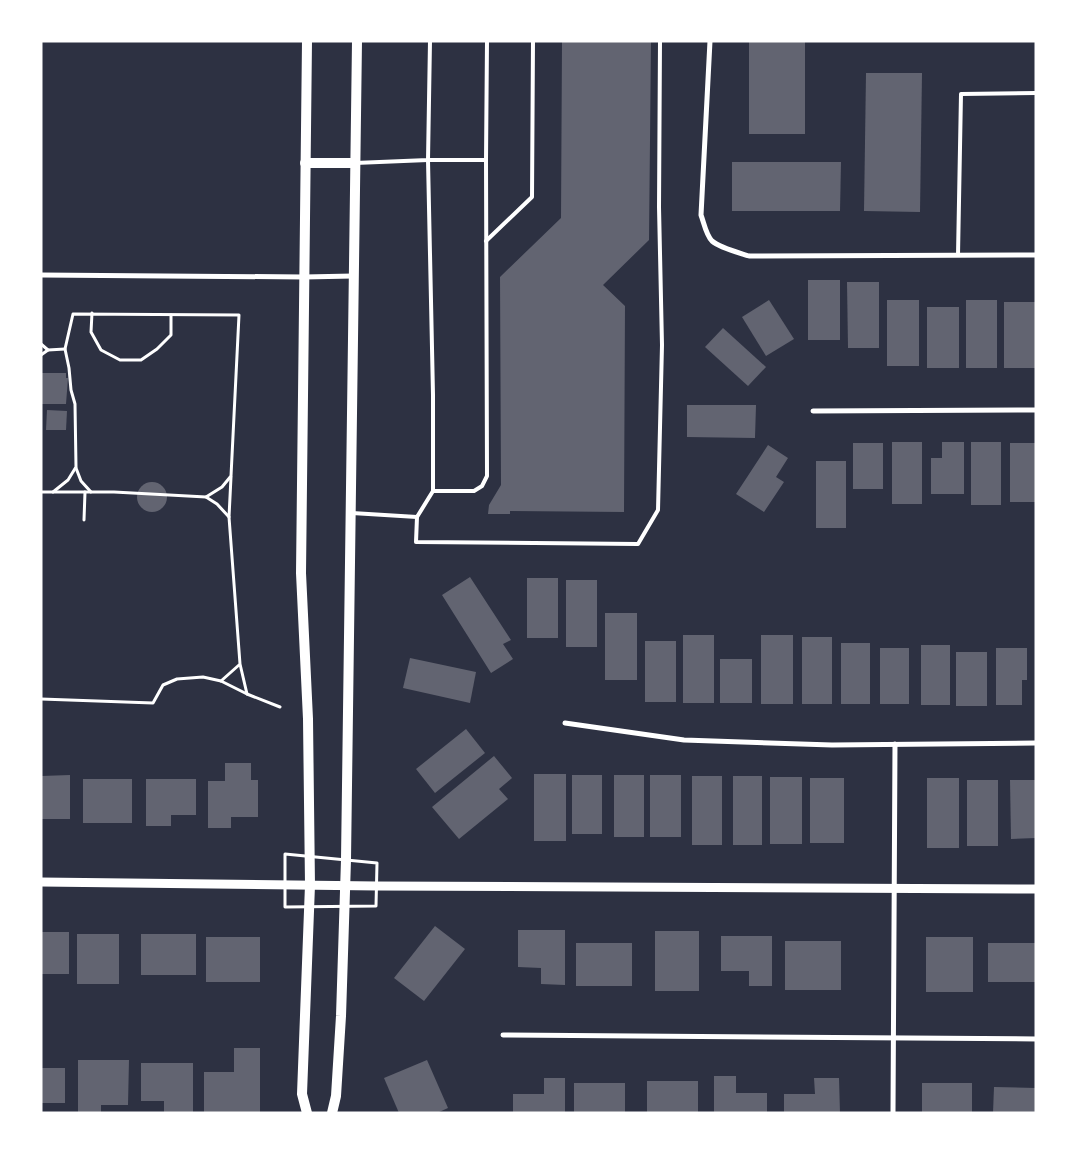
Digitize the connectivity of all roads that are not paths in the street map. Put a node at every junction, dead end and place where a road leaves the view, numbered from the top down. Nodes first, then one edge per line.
1 (307, 41) edge
2 (357, 41) edge
3 (430, 41) edge
4 (487, 41) edge
5 (533, 41) edge
6 (660, 41) edge
7 (710, 41) edge
8 (1036, 93) edge
9 (428, 160) junction
10 (486, 160) junction
11 (305, 163) junction
12 (356, 163) junction
13 (486, 240) junction
14 (1036, 254) edge
15 (958, 255) junction
16 (41, 275) edge
17 (353, 276) junction
18 (304, 277) junction
19 (1036, 410) edge
20 (812, 411) dead end
21 (433, 491) junction
22 (350, 513) junction
23 (417, 517) junction
24 (565, 723) dead end
25 (1036, 743) edge
26 (896, 744) junction
27 (41, 882) edge
28 (310, 885) junction
29 (345, 885) junction
30 (894, 888) junction
31 (1036, 890) edge
32 (503, 1035) dead end
33 (894, 1038) junction
34 (1036, 1038) edge
35 (306, 1113) edge
36 (332, 1113) edge
37 (893, 1113) edge

1 - 11 main road
2 - 12 main road
3 - 9 lane
4 - 10 lane
5 - 13 lane
6 - 23 lane
7 - 15 street
8 - 15 lane
9 - 10 lane
9 - 12 lane
9 - 21 lane
10 - 13 lane
11 - 12 main road
11 - 18 main road
12 - 17 main road
13 - 21 lane
14 - 15 street
16 - 18 street
17 - 18 street
17 - 22 main road
18 - 28 main road
19 - 20 street
21 - 23 lane
22 - 23 lane
22 - 29 main road
24 - 26 street
25 - 26 street
26 - 30 street
27 - 28 street
28 - 29 street
28 - 35 main road
29 - 30 street
29 - 36 main road
30 - 31 street
30 - 33 street
32 - 33 street
33 - 34 street
33 - 37 street

